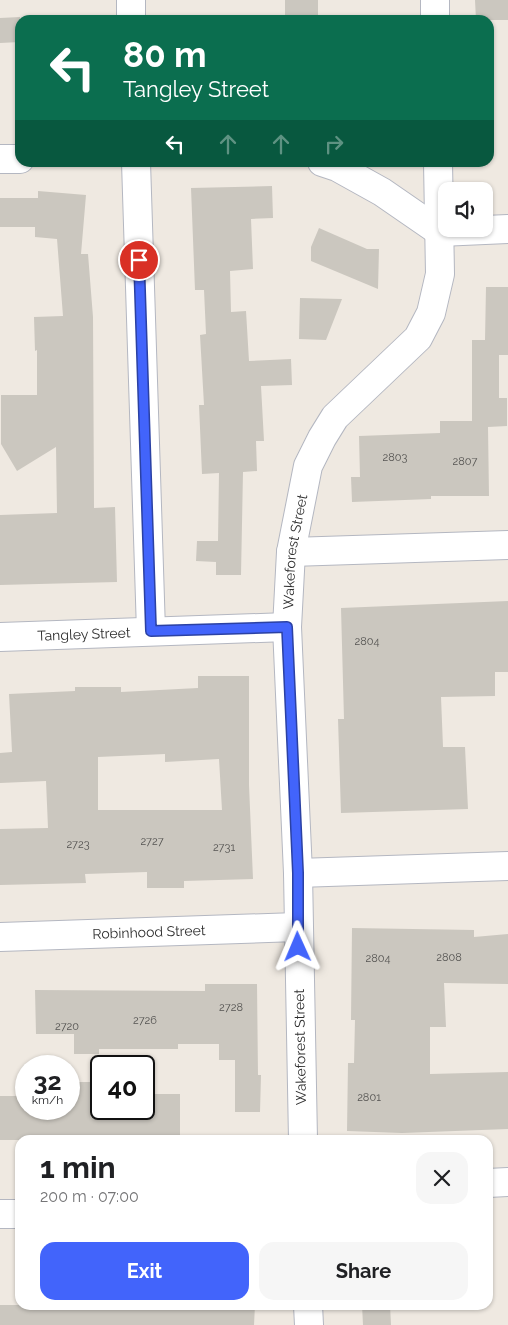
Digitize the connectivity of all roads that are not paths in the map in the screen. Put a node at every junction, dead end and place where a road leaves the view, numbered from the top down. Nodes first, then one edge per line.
1 (131, 0) edge
2 (435, 0) edge
3 (131, 15) edge
4 (435, 15) edge
5 (15, 158) edge
6 (0, 159) edge
7 (136, 167) edge
8 (337, 167) edge
9 (438, 167) edge
10 (439, 182) edge
11 (508, 229) edge
12 (493, 230) edge
13 (438, 231) edge
14 (440, 237) edge
15 (508, 546) edge
16 (291, 552) junction
17 (287, 627) junction
18 (151, 631) junction
19 (0, 637) edge
20 (508, 866) edge
21 (298, 873) junction
22 (297, 927) junction
23 (0, 937) edge
24 (303, 1135) edge
25 (508, 1182) edge
26 (493, 1183) edge
27 (0, 1214) edge
28 (15, 1214) edge
29 (308, 1310) edge
30 (309, 1325) edge

1 - 3 street
2 - 4 street
5 - 6 street
7 - 18 street
8 - 13 street
9 - 10 street, Wakeforest Street
11 - 12 street
14 - 16 street, Wakeforest Street
15 - 16 street
16 - 17 street, Wakeforest Street
17 - 18 street, Tangley Street
17 - 21 street, Wakeforest Street
18 - 19 street, Tangley Street
20 - 21 street
21 - 22 street, Wakeforest Street
22 - 23 street, Robinhood Street
22 - 24 street, Wakeforest Street
25 - 26 street
27 - 28 street
29 - 30 street

